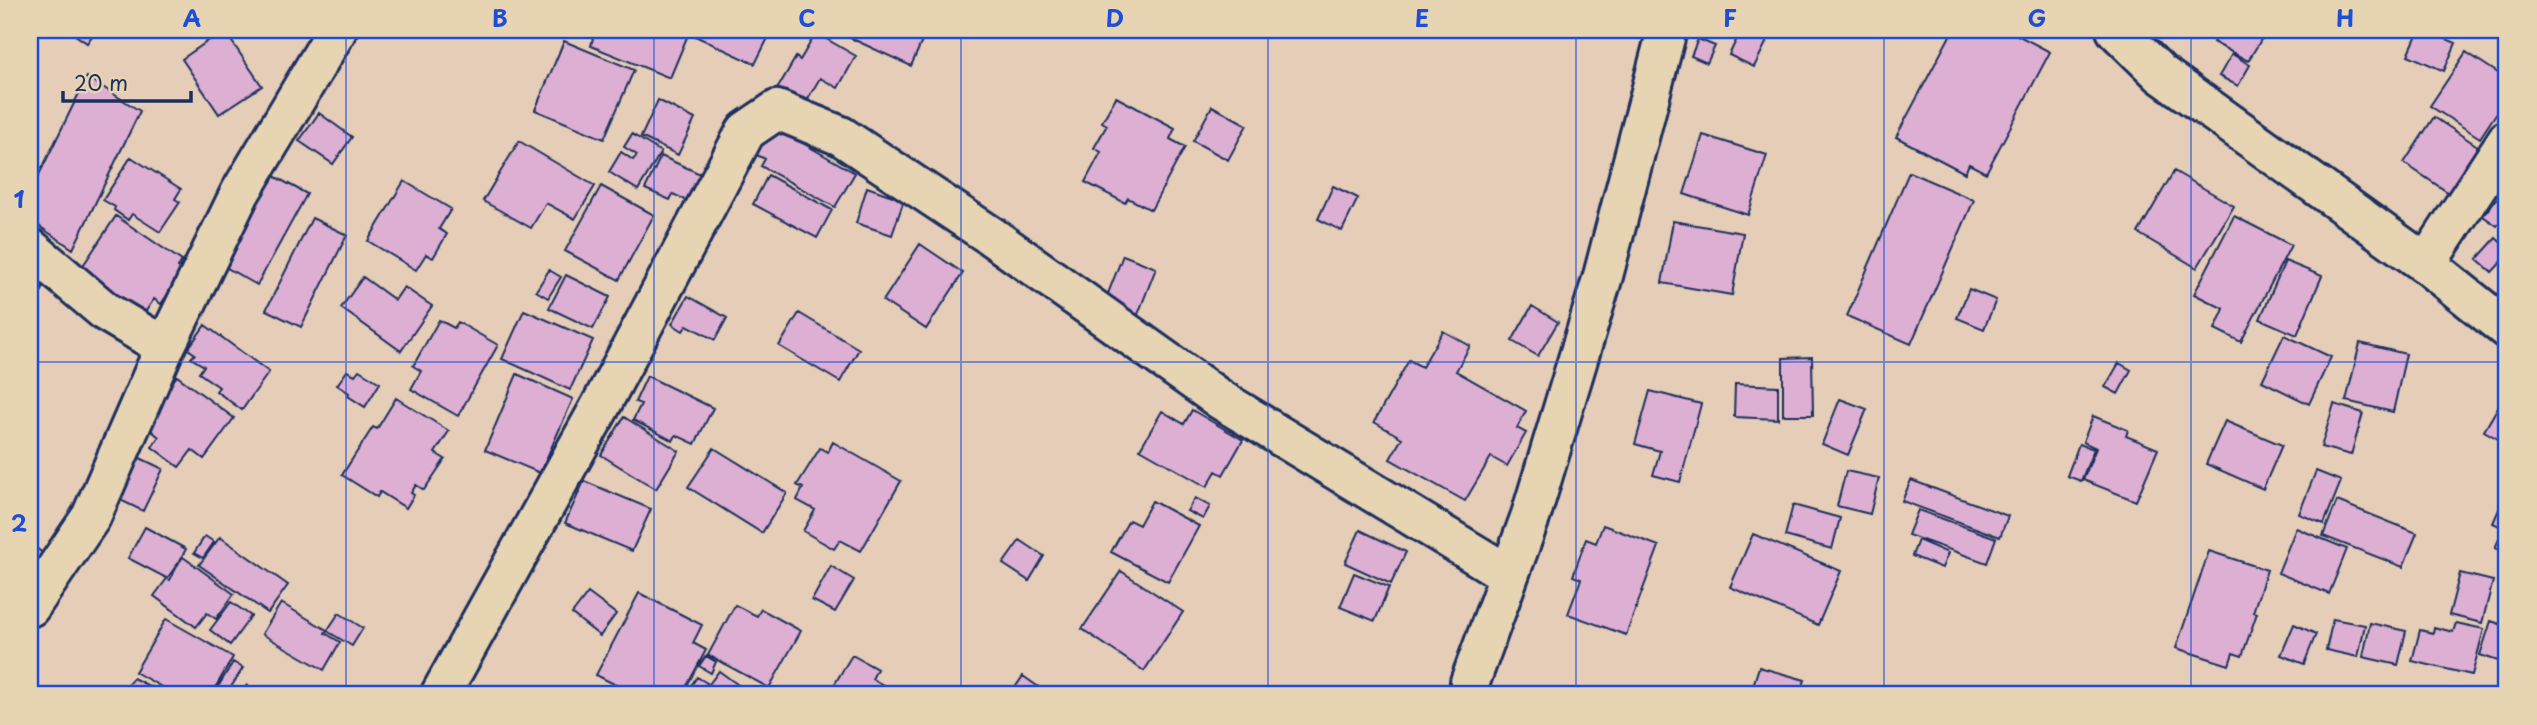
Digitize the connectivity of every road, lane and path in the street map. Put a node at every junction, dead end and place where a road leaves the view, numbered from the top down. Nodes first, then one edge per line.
1 (337, 30) edge
2 (1667, 30) edge
3 (2116, 30) edge
4 (2507, 139) edge
5 (30, 248) edge
6 (2426, 264) junction
7 (2507, 330) edge
8 (165, 347) junction
9 (1509, 575) junction
10 (30, 607) edge
11 (440, 695) edge
12 (1469, 695) edge

1 - 8 street
2 - 9 street
3 - 6 street
4 - 6 street
5 - 8 street
6 - 7 street
8 - 10 street
9 - 11 street
9 - 12 street

